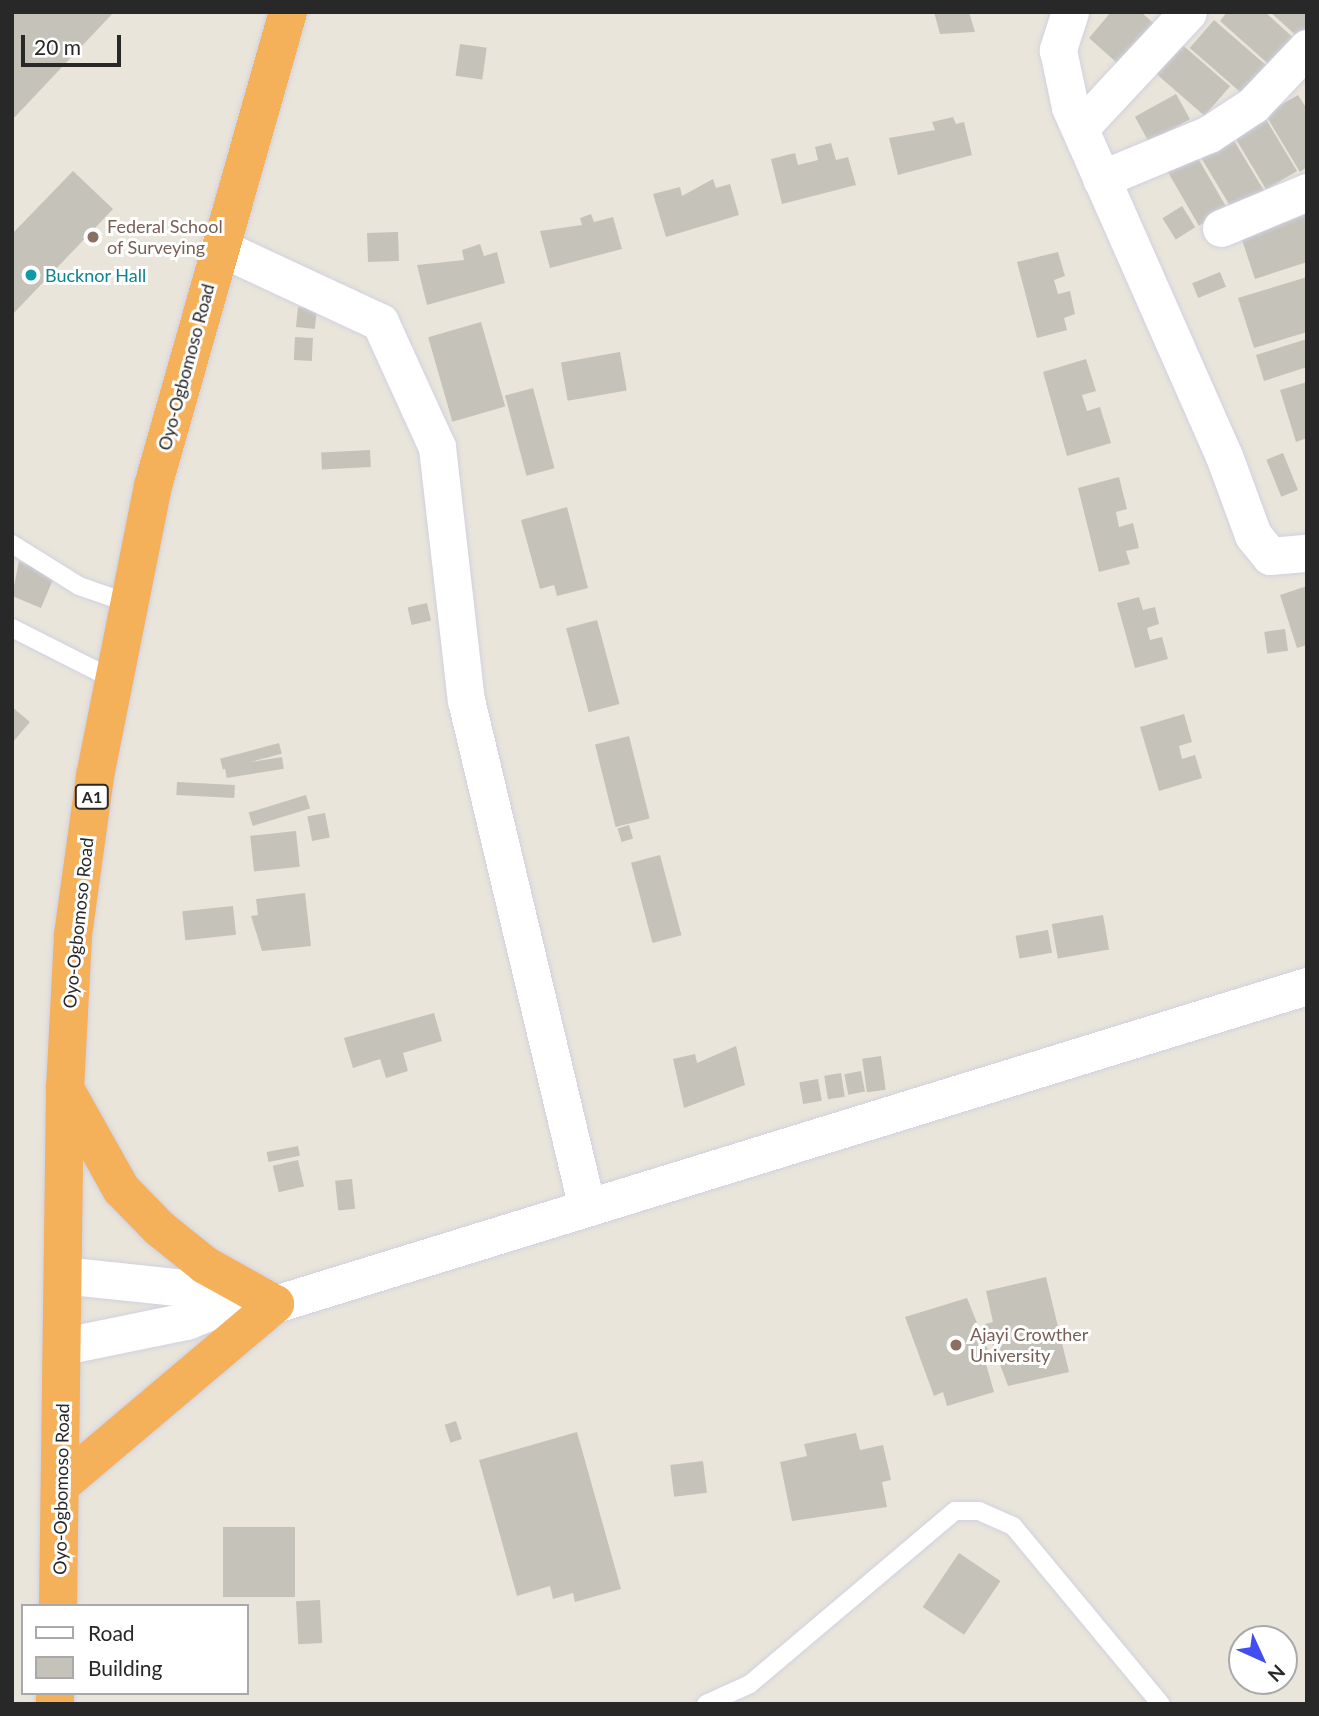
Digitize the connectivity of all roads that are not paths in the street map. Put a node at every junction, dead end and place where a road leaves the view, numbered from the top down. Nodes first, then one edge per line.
1 (288, 12) edge
2 (1070, 12) edge
3 (1188, 12) edge
4 (1307, 48) edge
5 (1080, 128) junction
6 (1101, 179) junction
7 (1307, 192) edge
8 (1221, 228) dead end
9 (219, 247) junction
10 (12, 544) edge
11 (1307, 553) edge
12 (131, 604) junction
13 (12, 628) edge
14 (115, 680) junction
15 (1307, 986) edge
16 (65, 1089) junction
17 (587, 1208) junction
18 (62, 1275) junction
19 (275, 1304) junction
20 (221, 1307) junction
21 (64, 1346) junction
22 (62, 1483) junction
23 (58, 1604) edge
24 (706, 1704) edge
25 (1161, 1704) edge

1 - 9 highway, Oyo-Ogbomoso Road / A1
2 - 5 street
3 - 5 street
4 - 6 street
5 - 6 street
6 - 11 street
7 - 8 street
9 - 12 highway, Oyo-Ogbomoso Road / A1
9 - 17 street
10 - 12 lane
12 - 14 highway, Oyo-Ogbomoso Road / A1
13 - 14 lane
14 - 16 highway, Oyo-Ogbomoso Road / A1
15 - 17 street
16 - 18 highway, Oyo-Ogbomoso Road / A1
16 - 19 highway
17 - 19 street
18 - 20 street
18 - 21 highway, Oyo-Ogbomoso Road / A1
19 - 20 street
19 - 22 highway
20 - 21 street
21 - 22 highway, Oyo-Ogbomoso Road / A1
22 - 23 highway, Oyo-Ogbomoso Road / A1
24 - 25 lane

